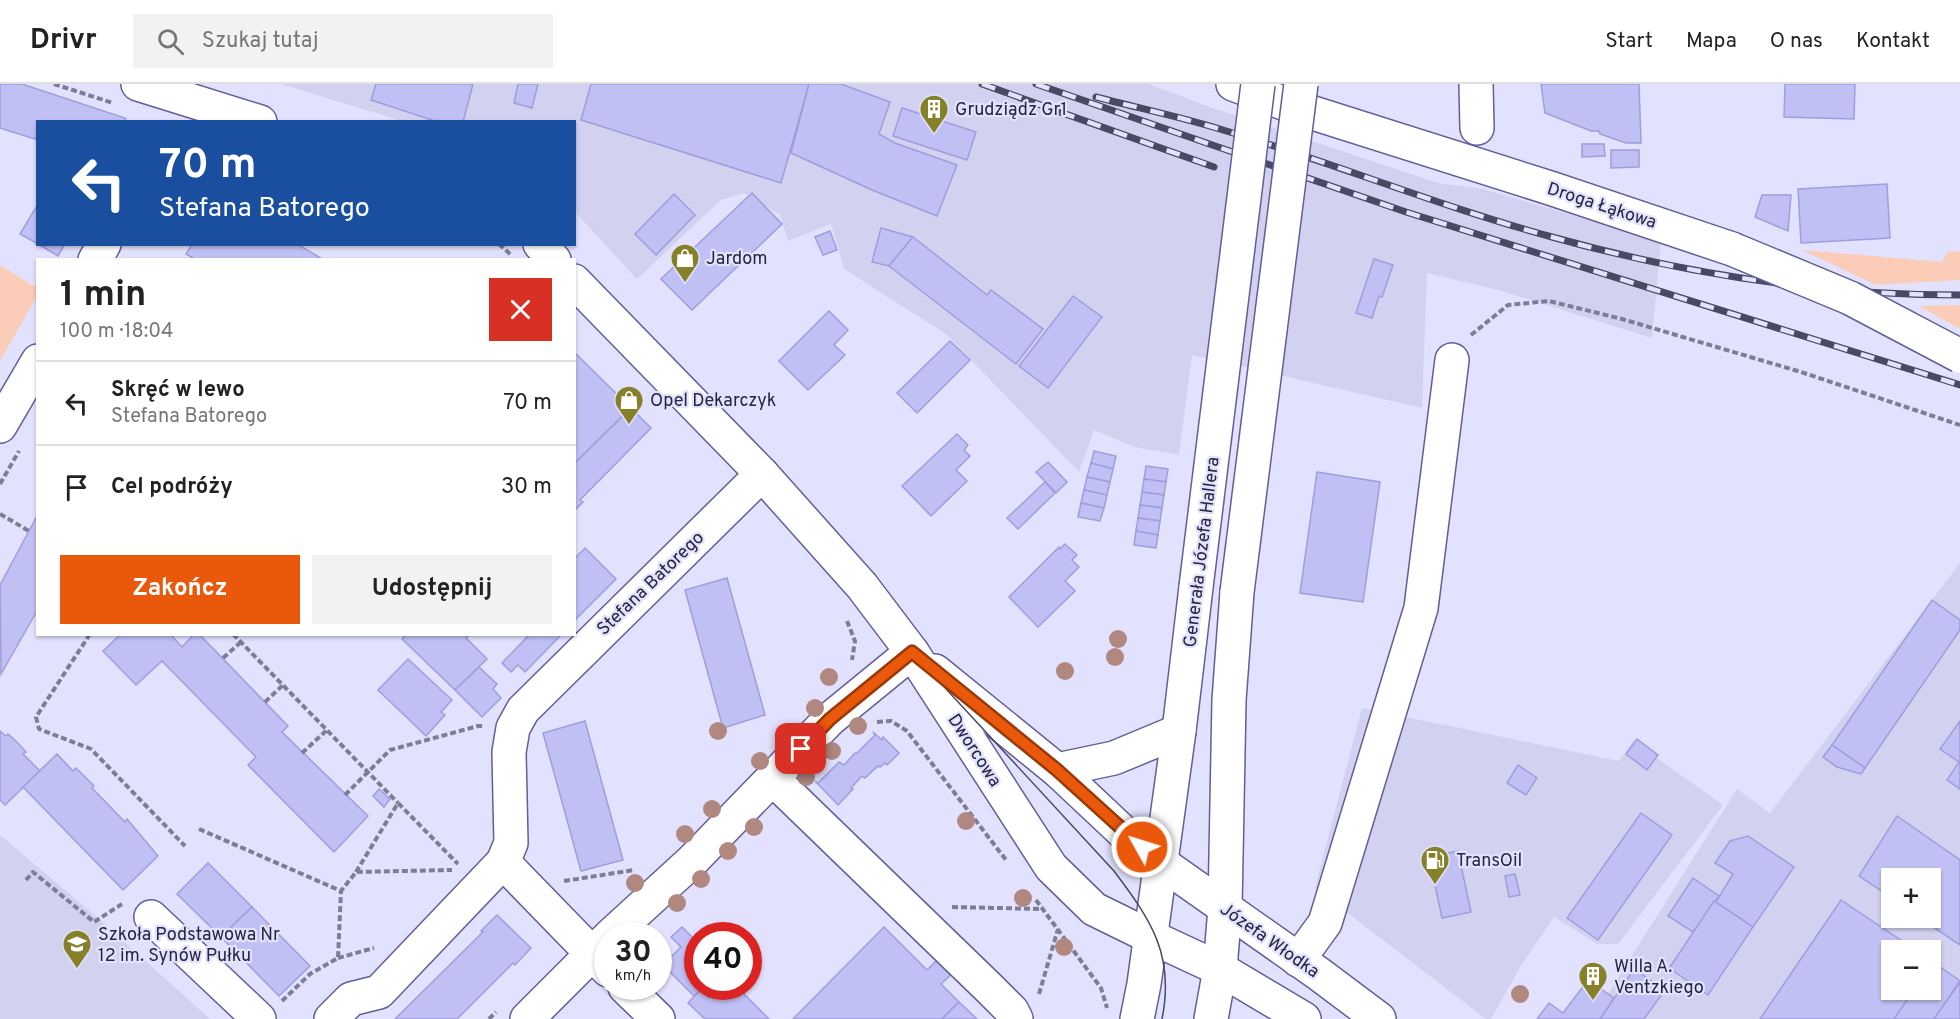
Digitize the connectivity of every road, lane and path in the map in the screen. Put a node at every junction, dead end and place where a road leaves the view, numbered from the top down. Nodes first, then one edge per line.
1 (54, 84) edge
2 (1233, 84) edge
3 (1258, 84) edge
4 (1301, 84) edge
5 (1476, 84) edge
6 (127, 94) edge
7 (176, 109) edge
8 (247, 120) edge
9 (1477, 128) dead end
10 (542, 246) edge
11 (552, 258) edge
12 (576, 282) edge
13 (1960, 356) edge
14 (1452, 360) joint
15 (36, 364) edge
16 (1960, 425) edge
17 (0, 426) edge
18 (762, 474) junction
19 (0, 514) edge
20 (29, 531) dead end
21 (846, 618) dead end
22 (88, 636) edge
23 (235, 636) edge
24 (241, 642) junction
25 (912, 652) junction
26 (223, 658) dead end
27 (851, 665) dead end
28 (283, 685) junction
29 (265, 702) dead end
30 (875, 722) dead end
31 (513, 728) junction
32 (327, 730) junction
33 (1179, 731) junction
34 (302, 753) dead end
35 (1057, 770) junction
36 (368, 772) junction
37 (773, 778) junction
38 (345, 795) dead end
39 (398, 802) junction
40 (199, 829) dead end
41 (185, 846) dead end
42 (503, 862) junction
43 (1008, 862) dead end
44 (1161, 862) junction
45 (642, 869) dead end
46 (449, 870) junction
47 (456, 870) dead end
48 (356, 873) junction
49 (441, 878) dead end
50 (26, 880) dead end
51 (528, 886) junction
52 (1029, 890) dead end
53 (341, 891) junction
54 (947, 906) dead end
55 (1225, 908) junction
56 (1044, 909) junction
57 (137, 910) joint
58 (632, 922) edge
59 (1058, 929) junction
60 (1149, 936) junction
61 (380, 942) dead end
62 (594, 942) edge
63 (338, 958) junction
64 (594, 959) edge
65 (1298, 960) junction
66 (1220, 969) junction
67 (638, 1000) edge
68 (1025, 1010) edge
69 (269, 1012) edge
70 (1122, 1016) edge
71 (331, 1019) edge
72 (527, 1019) edge
73 (658, 1019) edge
74 (1211, 1019) edge
75 (1304, 1019) edge
76 (1379, 1019) edge

1 - 6 path
2 - 13 street, Droga Łąkowa, bridge
3 - 33 street, Generała Józefa Hallera, bridge
4 - 55 street, bridge
5 - 9 street
6 - 7 street
7 - 8 street
10 - 11 street
12 - 18 street
14 - 16 path
14 - 65 street
15 - 17 street
18 - 25 street
18 - 31 street, Stefana Batorego
19 - 20 path
21 - 27 path
22 - 41 path
23 - 24 path
24 - 26 path
24 - 28 path
25 - 35 street, Dworcowa
25 - 37 street
25 - 60 street, Dworcowa
28 - 29 path
28 - 32 path
30 - 43 path
31 - 36 path
31 - 42 street, Stefana Batorego
32 - 34 path
32 - 36 path
33 - 35 street
33 - 44 street, Generała Józefa Hallera
35 - 44 street, Dworcowa
36 - 38 path
36 - 39 path
37 - 58 street
37 - 68 street
39 - 42 path
39 - 48 path
40 - 53 path
42 - 51 street
42 - 71 street, Stefana Batorego
44 - 55 street, Józefa Włodka
44 - 60 street, Generała Józefa Hallera
45 - 51 path
46 - 47 path
46 - 48 path
46 - 49 path
48 - 53 path
50 - 57 path
51 - 62 street
52 - 56 path
53 - 63 path
54 - 56 path
55 - 65 street, Józefa Włodka
55 - 66 street
56 - 59 path
57 - 69 street
59 - 68 path
59 - 70 path
60 - 66 street
60 - 70 street, Generała Józefa Hallera
61 - 63 path
63 - 69 path
64 - 72 street
65 - 76 street, Józefa Włodka
66 - 74 street
66 - 75 street
67 - 73 street

